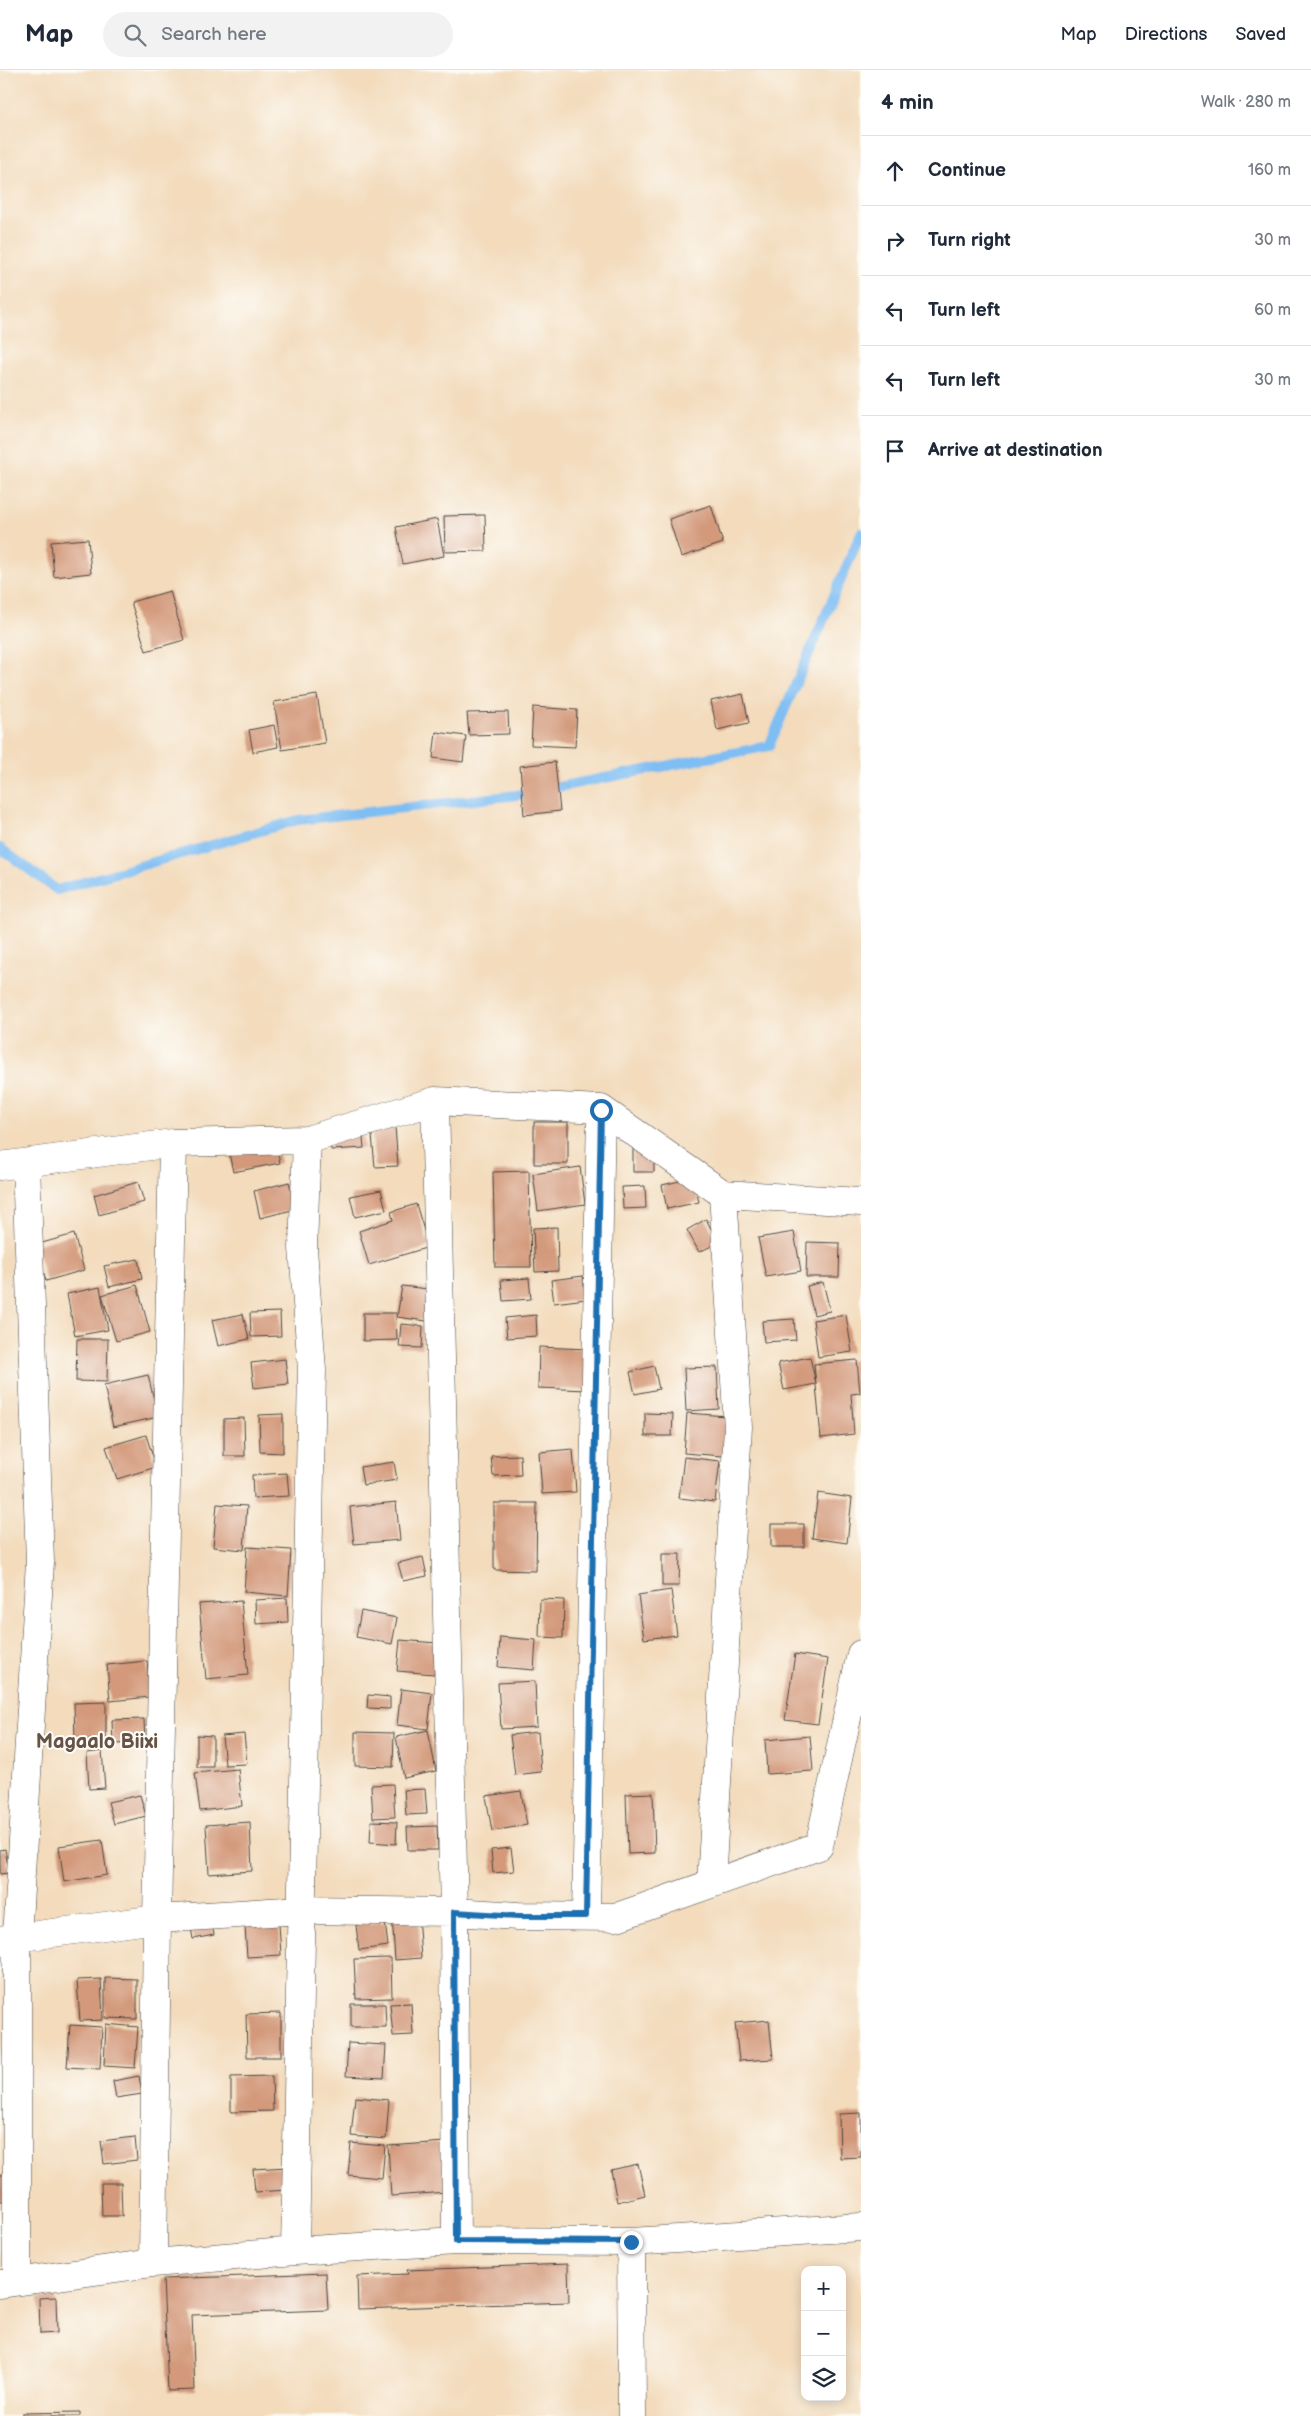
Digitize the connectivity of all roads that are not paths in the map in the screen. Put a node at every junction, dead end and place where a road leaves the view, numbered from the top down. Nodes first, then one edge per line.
1 (435, 1101) junction
2 (601, 1110) junction
3 (306, 1140) junction
4 (173, 1144) junction
5 (13, 1165) edge
6 (723, 1194) junction
7 (861, 1202) edge
8 (861, 1654) edge
9 (711, 1883) junction
10 (302, 1910) junction
11 (454, 1912) junction
12 (586, 1916) junction
13 (157, 1919) junction
14 (9, 1939) edge
15 (861, 2226) edge
16 (456, 2241) junction
17 (631, 2242) junction
18 (296, 2251) junction
19 (153, 2263) junction
20 (8, 2283) edge
21 (632, 2416) edge

1 - 2 street
1 - 3 street
1 - 11 street
2 - 6 street
2 - 12 street
3 - 4 street
3 - 10 street
4 - 5 street
4 - 13 street
5 - 14 street
6 - 7 street
6 - 9 street
8 - 9 street
9 - 12 street
10 - 11 street
10 - 13 street
10 - 18 street
11 - 12 street
11 - 16 street
13 - 14 street
13 - 19 street
14 - 20 street
15 - 17 street
16 - 17 street
16 - 18 street
17 - 21 street
18 - 19 street
19 - 20 street

